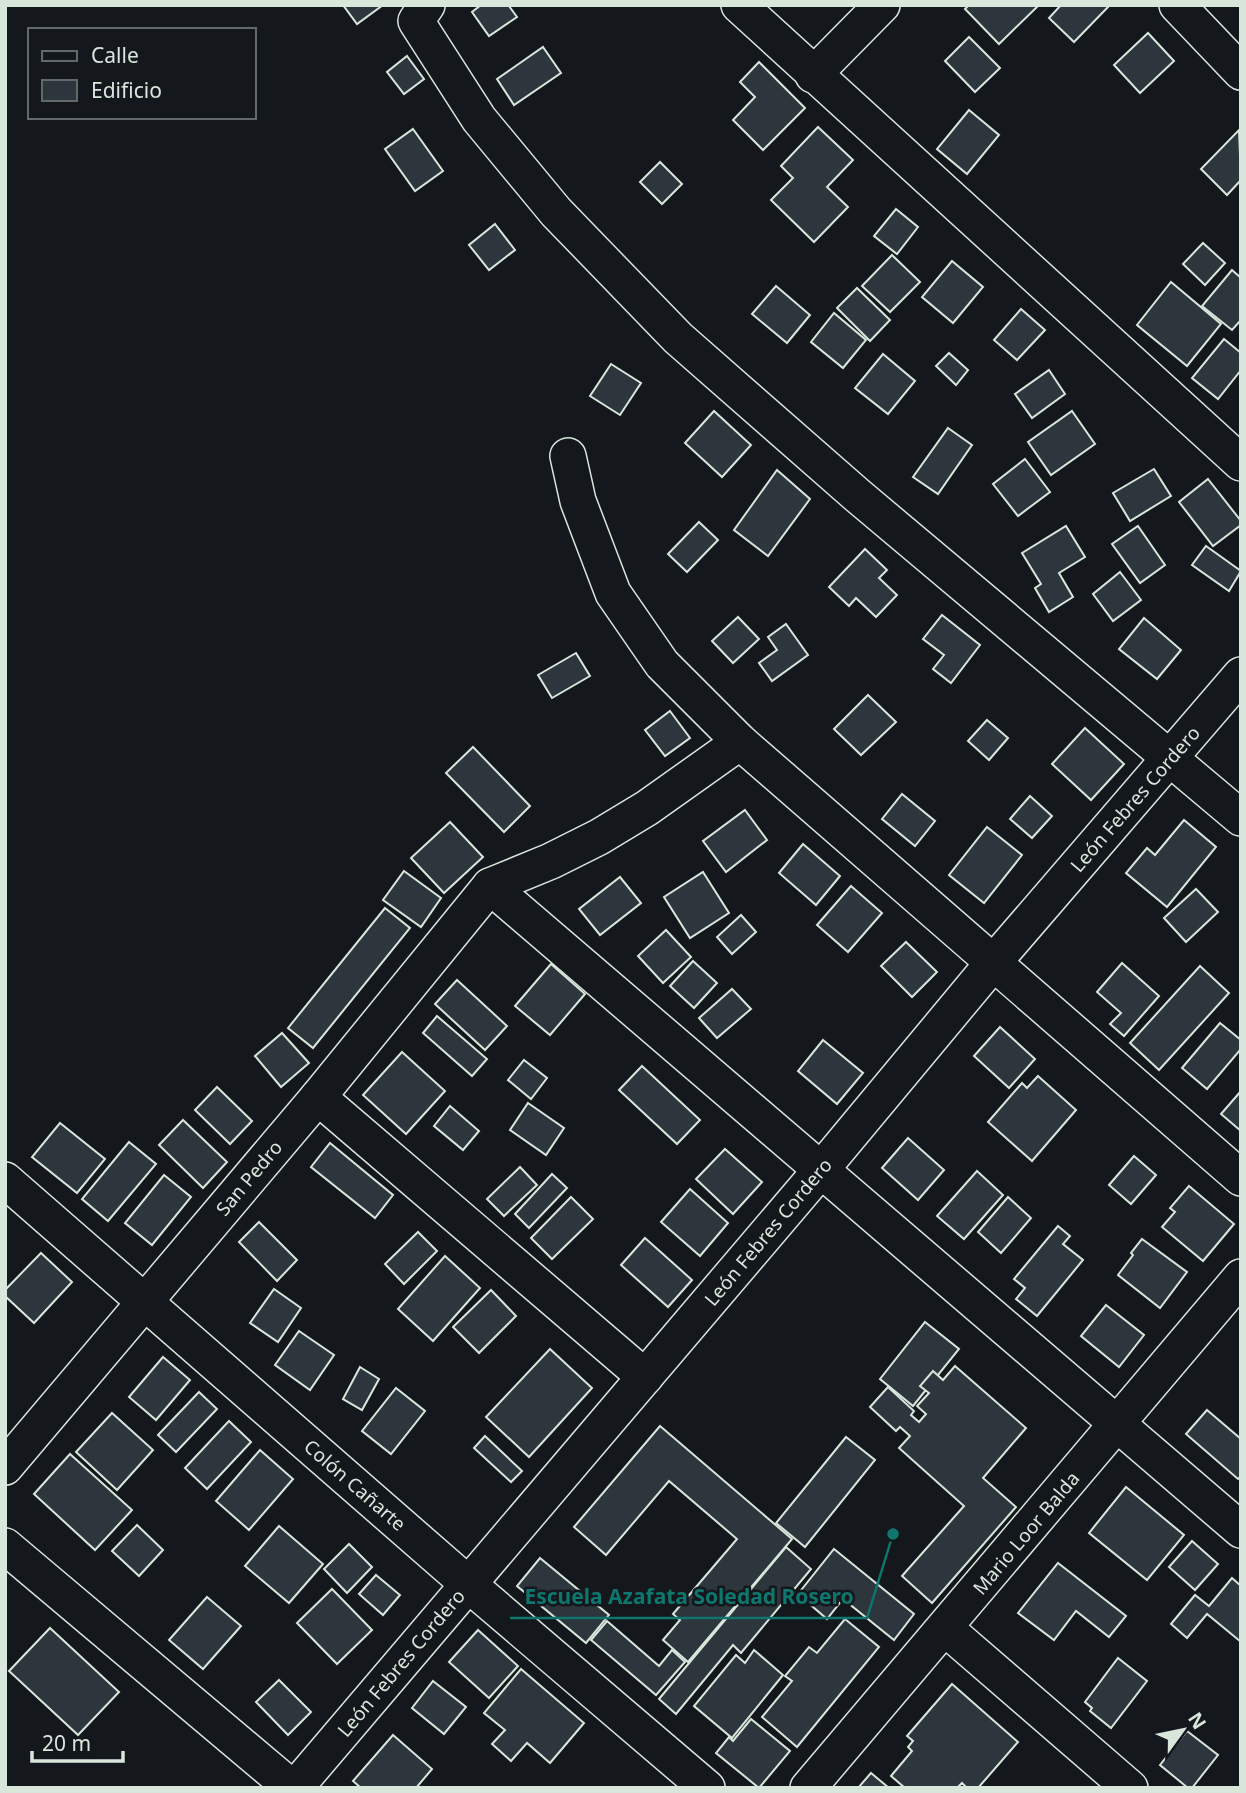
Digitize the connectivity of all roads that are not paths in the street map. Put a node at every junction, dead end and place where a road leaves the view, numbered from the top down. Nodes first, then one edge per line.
1 (427, 5) edge
2 (738, 5) edge
3 (882, 5) edge
4 (1177, 5) edge
5 (1241, 72) edge
6 (813, 75) junction
7 (568, 456) dead end
8 (1241, 463) edge
9 (1241, 675) edge
10 (740, 742) junction
11 (1170, 759) junction
12 (1241, 818) edge
13 (489, 886) junction
14 (993, 963) junction
15 (318, 1097) junction
16 (820, 1171) junction
17 (1241, 1178) edge
18 (5, 1180) edge
19 (1241, 1276) edge
20 (145, 1301) junction
21 (645, 1377) junction
22 (1118, 1424) junction
23 (5, 1466) edge
24 (1241, 1530) edge
25 (5, 1546) edge
26 (468, 1584) junction
27 (944, 1628) junction
28 (294, 1788) edge
29 (707, 1788) edge
30 (808, 1788) edge
31 (1130, 1788) edge

1 - 11 street
2 - 6 street
3 - 6 street
4 - 5 street
6 - 8 street
7 - 10 street
9 - 11 street, León Febres Cordero
10 - 13 street
10 - 14 street
11 - 12 street
11 - 14 street, León Febres Cordero
13 - 15 street, San Pedro
13 - 16 street
14 - 16 street, León Febres Cordero
14 - 17 street
15 - 20 street, San Pedro
15 - 21 street
16 - 21 street, León Febres Cordero
16 - 22 street
18 - 20 street, Colón Cañarte
19 - 22 street, Mario Loor Balda
20 - 23 street, San Pedro
20 - 26 street, Colón Cañarte
21 - 26 street, León Febres Cordero
22 - 24 street
22 - 27 street, Mario Loor Balda
25 - 28 street
26 - 28 street, León Febres Cordero
26 - 29 street, Colón Cañarte
27 - 30 street, Mario Loor Balda
27 - 31 street

